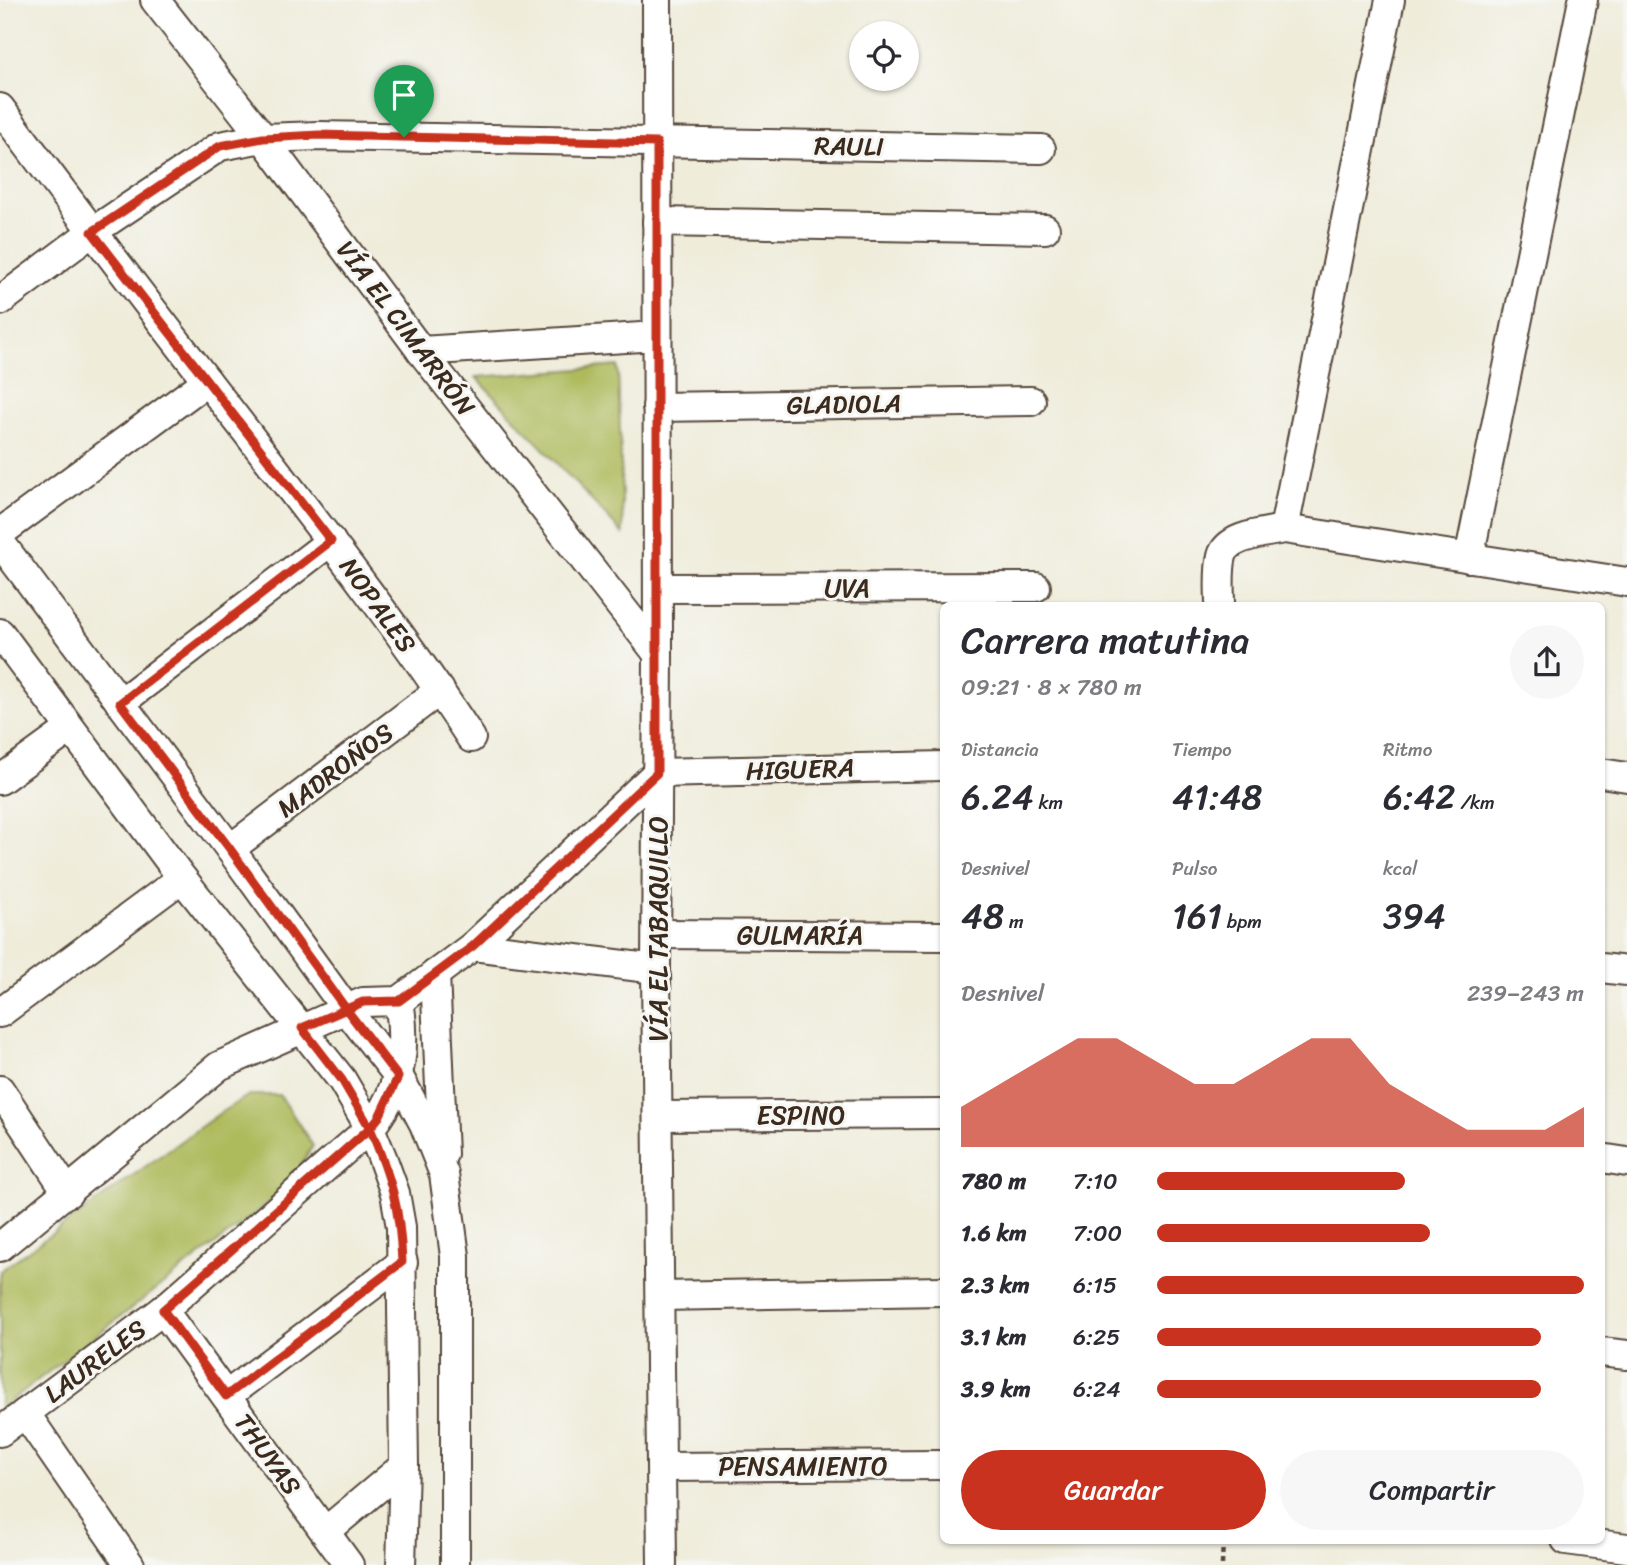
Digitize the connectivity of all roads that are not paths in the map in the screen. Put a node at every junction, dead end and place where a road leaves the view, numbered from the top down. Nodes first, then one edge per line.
1 (155, 0) edge
2 (657, 0) edge
3 (1390, 0) edge
4 (1583, 0) edge
5 (0, 108) edge
6 (263, 138) junction
7 (657, 143) junction
8 (1041, 149) dead end
9 (657, 222) junction
10 (1045, 229) dead end
11 (92, 232) junction
12 (0, 301) edge
13 (657, 336) junction
14 (421, 351) junction
15 (207, 381) junction
16 (1031, 401) dead end
17 (657, 407) junction
18 (1284, 529) junction
19 (0, 533) edge
20 (331, 541) junction
21 (0, 542) edge
22 (1469, 558) junction
23 (1627, 582) edge
24 (1036, 587) dead end
25 (658, 588) junction
26 (1220, 602) edge
27 (0, 633) edge
28 (659, 654) junction
29 (440, 690) junction
30 (120, 703) junction
31 (70, 729) junction
32 (471, 738) dead end
33 (940, 766) edge
34 (657, 773) junction
35 (1605, 774) edge
36 (1627, 777) edge
37 (0, 780) edge
38 (230, 849) junction
39 (182, 878) junction
40 (657, 934) junction
41 (940, 936) edge
42 (473, 946) junction
43 (1605, 968) edge
44 (656, 969) junction
45 (1627, 971) edge
46 (435, 974) junction
47 (399, 1001) junction
48 (346, 1009) junction
49 (0, 1013) edge
50 (302, 1028) junction
51 (398, 1077) junction
52 (0, 1090) edge
53 (940, 1114) edge
54 (659, 1116) junction
55 (370, 1128) junction
56 (1605, 1159) edge
57 (1627, 1162) edge
58 (444, 1174) junction
59 (68, 1193) junction
60 (0, 1247) edge
61 (402, 1262) junction
62 (940, 1291) edge
63 (660, 1296) junction
64 (163, 1310) junction
65 (1605, 1352) edge
66 (1627, 1355) edge
67 (226, 1396) junction
68 (25, 1413) junction
69 (0, 1432) edge
70 (940, 1465) edge
71 (404, 1466) junction
72 (662, 1467) junction
73 (325, 1532) junction
74 (1596, 1544) edge
75 (1627, 1548) edge
76 (122, 1562) edge
77 (349, 1565) edge
78 (401, 1565) edge
79 (455, 1565) edge
80 (662, 1565) edge

1 - 6 street, VÍA EL CIMARRÓN
2 - 7 street, VÍA EL TABAQUILLO
3 - 18 street
4 - 22 street
5 - 11 street, NOPALES
6 - 7 street, RAULI
6 - 11 street, RAULI
6 - 14 street, VÍA EL CIMARRÓN
7 - 8 street, RAULI
7 - 9 street, VÍA EL TABAQUILLO
9 - 10 street
9 - 13 street, VÍA EL TABAQUILLO
11 - 12 street, RAULI
11 - 15 street, NOPALES
13 - 14 street
13 - 17 street, VÍA EL TABAQUILLO
14 - 28 street, VÍA EL CIMARRÓN
15 - 19 street
15 - 20 street, NOPALES
16 - 17 street, GLADIOLA
17 - 25 street, VÍA EL TABAQUILLO
18 - 22 street
18 - 26 street
20 - 29 street, NOPALES
20 - 30 street
21 - 30 street
22 - 23 street
24 - 25 street, UVA
25 - 28 street, VÍA EL TABAQUILLO
27 - 31 street
28 - 34 street, VÍA EL TABAQUILLO
29 - 32 street, NOPALES
29 - 38 street, MADROÑOS
30 - 38 street
31 - 37 street
31 - 39 street
33 - 34 street, HIGUERA
34 - 40 street, VÍA EL TABAQUILLO
34 - 42 street
35 - 36 street
38 - 48 street
39 - 49 street
39 - 50 street
40 - 41 street, GULMARÍA
40 - 44 street, VÍA EL TABAQUILLO
42 - 44 street
42 - 46 street
43 - 45 street
44 - 54 street, VÍA EL TABAQUILLO
46 - 47 street
46 - 58 street
47 - 48 street
47 - 51 street, LAURELES
48 - 50 street
48 - 51 street
50 - 55 street
50 - 59 street
51 - 55 street, LAURELES
51 - 58 street
52 - 59 street
53 - 54 street, ESPINO
54 - 63 street, VÍA EL TABAQUILLO
55 - 61 street
55 - 64 street, LAURELES
56 - 57 street
58 - 79 street
59 - 60 street
61 - 67 street
61 - 71 street
62 - 63 street
63 - 72 street, VÍA EL TABAQUILLO
64 - 67 street, THUYAS
64 - 68 street, LAURELES
65 - 66 street
67 - 73 street, THUYAS
68 - 69 street, LAURELES
68 - 76 street
70 - 72 street, PENSAMIENTO
71 - 73 street
71 - 78 street
72 - 80 street, VÍA EL TABAQUILLO
73 - 77 street, THUYAS
74 - 75 street

